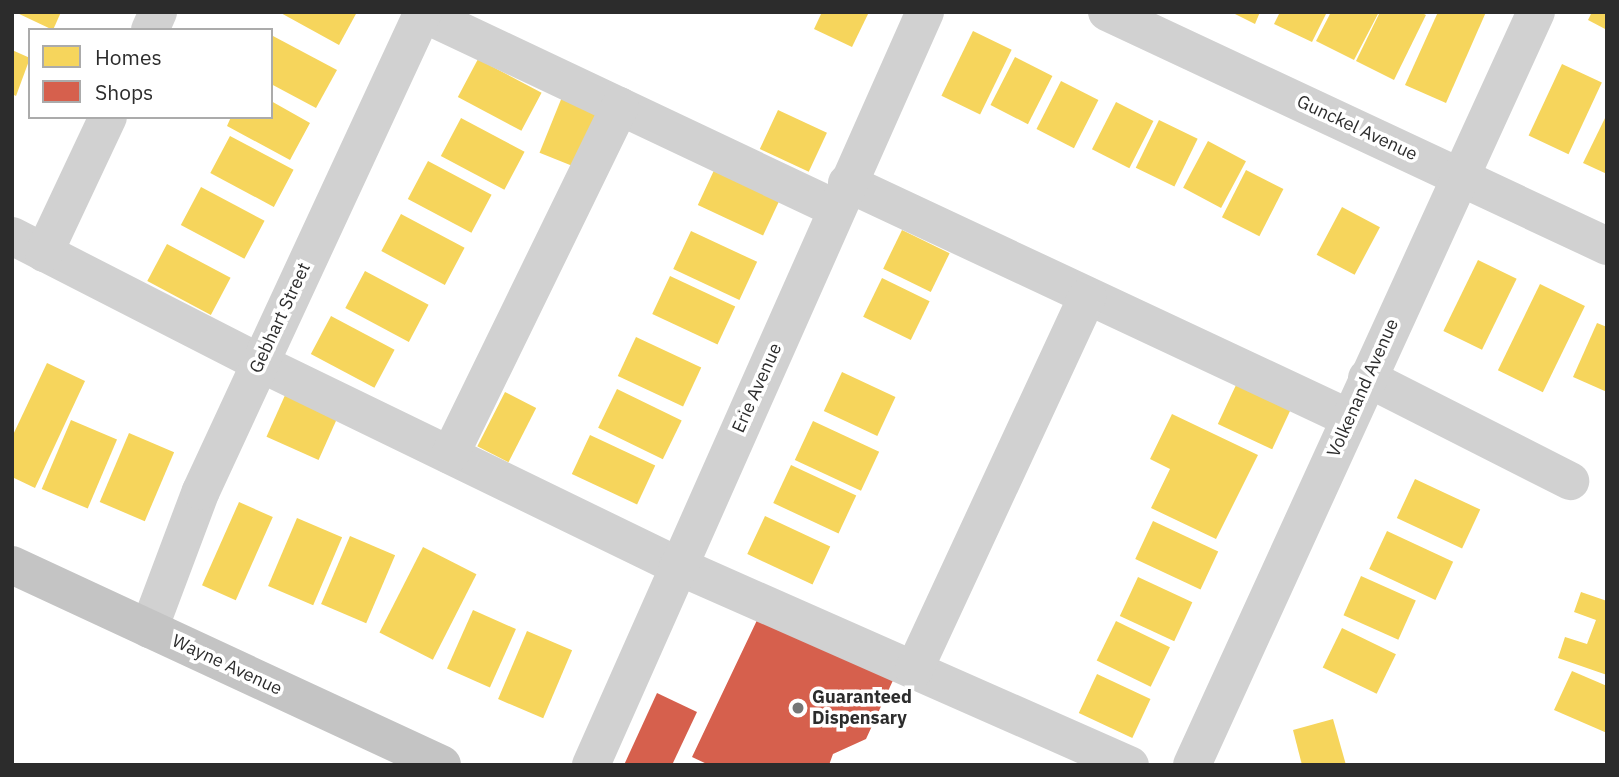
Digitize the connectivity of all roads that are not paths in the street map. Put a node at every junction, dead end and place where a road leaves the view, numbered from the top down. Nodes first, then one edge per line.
1 (158, 12) edge
2 (925, 12) edge
3 (1107, 12) edge
4 (1536, 12) edge
5 (422, 13) edge
6 (151, 28) edge
7 (620, 106) junction
8 (107, 119) edge
9 (1459, 175) junction
10 (841, 196) junction
11 (28, 245) edge
12 (1607, 246) edge
13 (1088, 296) junction
14 (260, 363) junction
15 (1367, 378) junction
16 (1349, 418) junction
17 (450, 455) junction
18 (1570, 481) dead end
19 (12, 565) edge
20 (678, 566) junction
21 (149, 629) junction
22 (914, 670) junction
23 (442, 765) edge
24 (590, 765) edge
25 (1130, 765) edge
26 (1192, 765) edge

1 - 6 street
2 - 10 street, Erie Avenue
3 - 9 street, Gunckel Avenue
4 - 9 street, Volkenand Avenue
5 - 7 street
5 - 14 street, Gebhart Street
7 - 10 street
7 - 17 street
8 - 11 street
9 - 12 street, Gunckel Avenue
9 - 15 street, Volkenand Avenue
10 - 13 street
10 - 20 street, Erie Avenue
11 - 14 street
13 - 16 street
13 - 22 street
14 - 17 street
14 - 21 street, Gebhart Street
15 - 16 street, Volkenand Avenue
15 - 18 street
16 - 26 street, Volkenand Avenue
17 - 20 street
19 - 21 main road, Wayne Avenue
20 - 22 street
20 - 24 street, Erie Avenue
21 - 23 main road, Wayne Avenue
22 - 25 street

